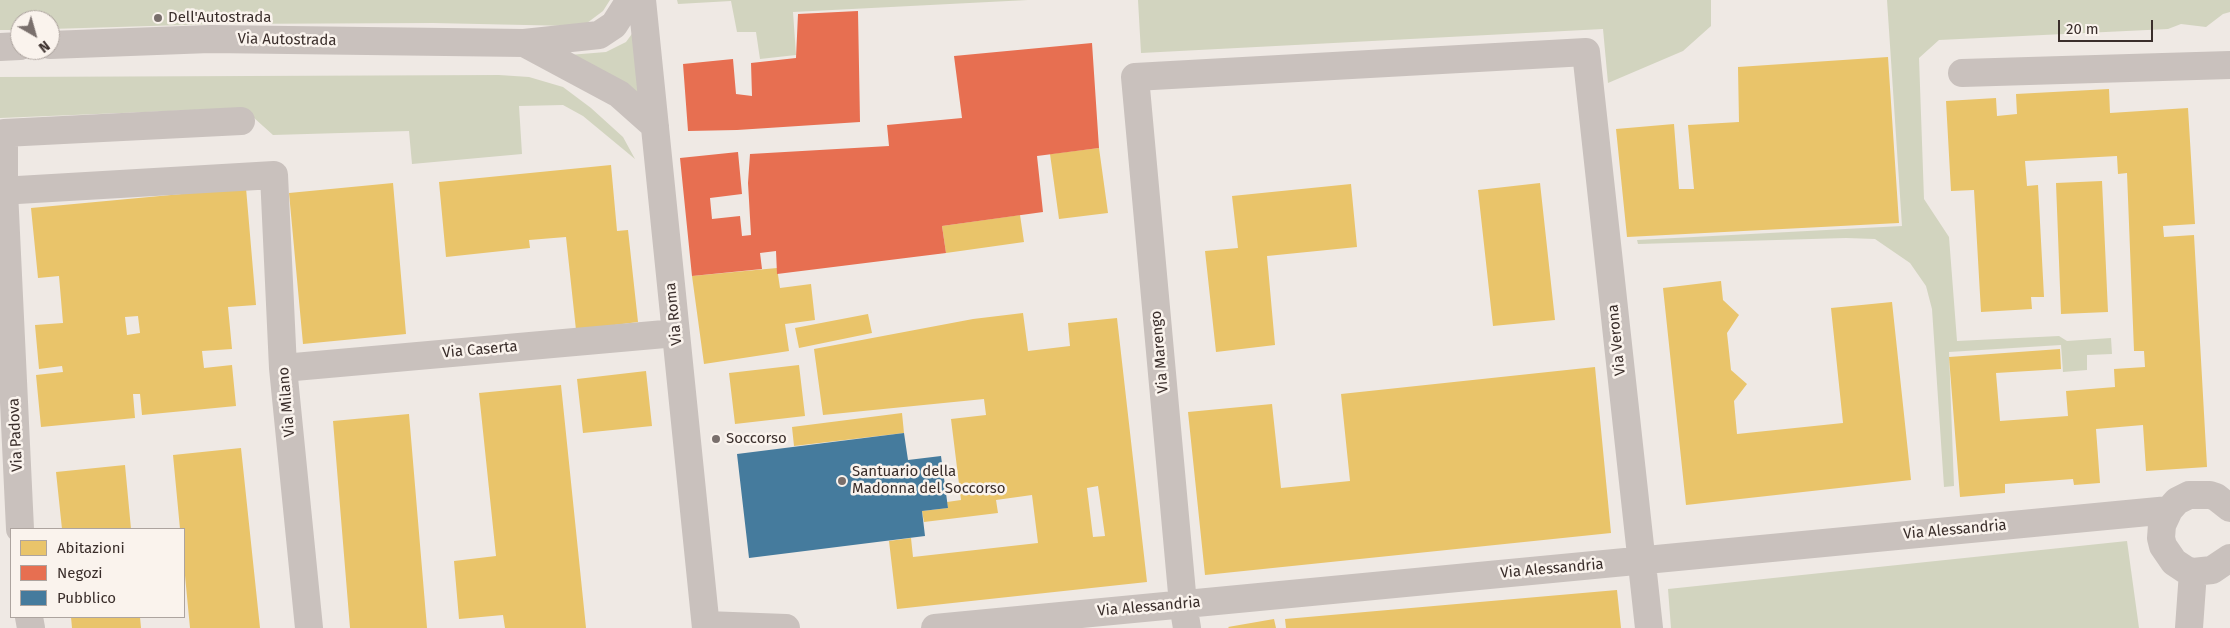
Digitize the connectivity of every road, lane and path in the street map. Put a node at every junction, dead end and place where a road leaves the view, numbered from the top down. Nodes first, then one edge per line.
1 (630, 0) edge
2 (642, 0) edge
3 (524, 43) junction
4 (60, 45) edge
5 (2230, 65) edge
6 (1962, 74) dead end
7 (1136, 76) joint
8 (242, 121) dead end
9 (655, 126) junction
10 (2, 191) edge
11 (676, 333) junction
12 (283, 368) junction
13 (2229, 502) edge
14 (2169, 510) junction
15 (13, 528) edge
16 (2230, 558) edge
17 (1641, 560) junction
18 (2193, 572) junction
19 (1185, 616) edge
20 (706, 626) edge
21 (308, 628) edge
22 (786, 628) edge
23 (935, 628) edge
24 (1649, 628) edge
25 (2189, 628) edge

1 - 3 street, Via Autostrada
2 - 9 street, Via Roma
3 - 4 street, Via Autostrada
3 - 9 street, Via Autostrada
5 - 6 street
7 - 17 street, Via Verona
7 - 19 street, Via Marengo
8 - 10 street, Via Padova
9 - 11 street, Via Roma
10 - 12 street, Via Milano
10 - 15 street, Via Padova
11 - 12 street, Via Caserta
11 - 20 street, Via Roma
12 - 21 street, Via Milano
13 - 14 street
14 - 17 street, Via Alessandria
14 - 18 street
16 - 18 street
17 - 19 street, Via Alessandria
17 - 24 street, Via Verona
18 - 25 street
19 - 23 street, Via Alessandria
20 - 22 street

